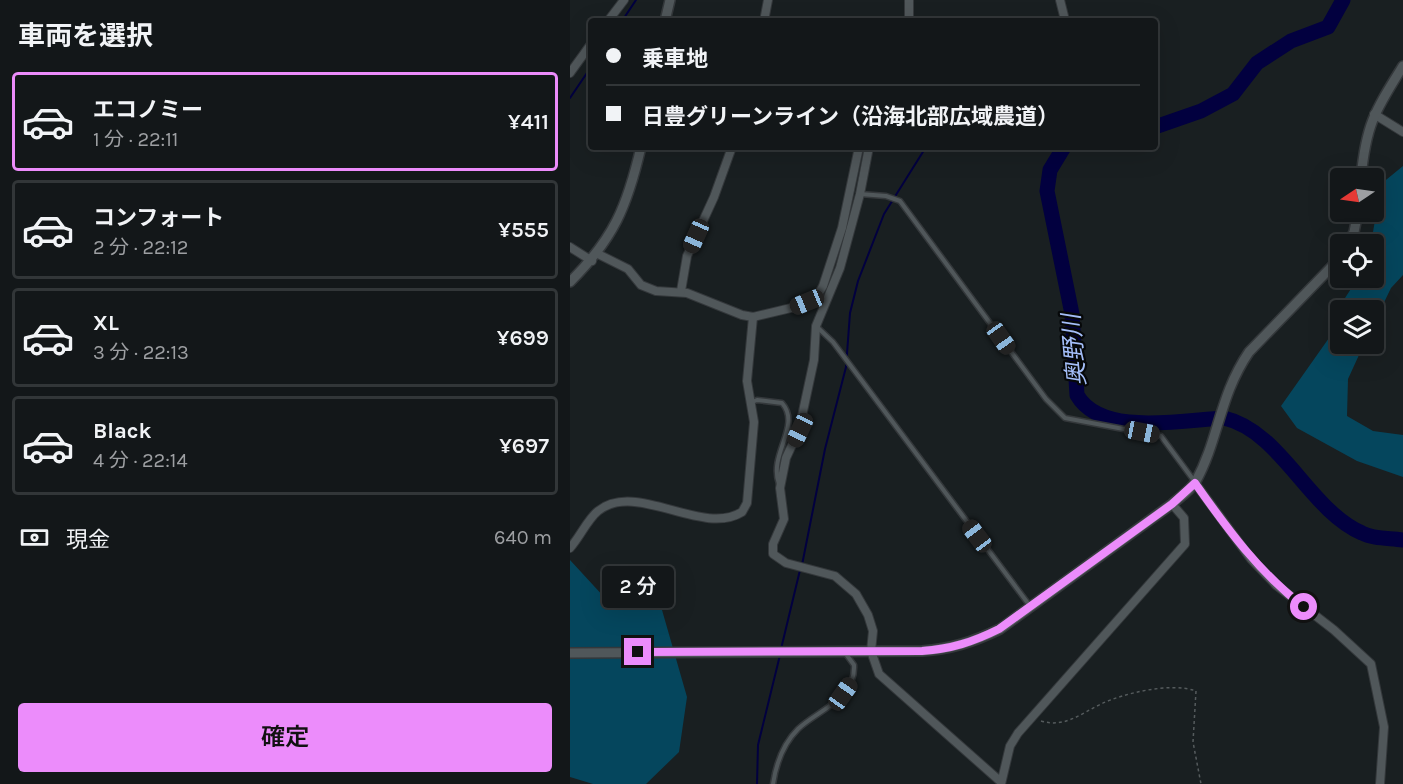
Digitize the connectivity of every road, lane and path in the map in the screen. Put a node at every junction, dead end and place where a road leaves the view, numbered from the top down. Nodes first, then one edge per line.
1 (624, 0) edge
2 (670, 0) edge
3 (768, 0) edge
4 (909, 0) edge
5 (1060, 0) edge
6 (610, 18) edge
7 (666, 18) edge
8 (765, 18) edge
9 (909, 18) edge
10 (1064, 18) edge
11 (588, 48) edge
12 (1403, 66) edge
13 (570, 73) edge
14 (1374, 114) junction
15 (1403, 132) edge
16 (640, 150) edge
17 (731, 150) edge
18 (859, 150) edge
19 (868, 150) edge
20 (1362, 168) edge
21 (860, 194) junction
22 (570, 247) edge
23 (595, 257) junction
24 (1330, 268) edge
25 (570, 282) edge
26 (681, 291) junction
27 (753, 317) junction
28 (816, 326) junction
29 (752, 402) junction
30 (1195, 483) junction
31 (780, 488) junction
32 (1172, 504) junction
33 (570, 548) edge
34 (1030, 607) junction
35 (844, 651) junction
36 (871, 651) junction
37 (570, 653) edge
38 (1032, 717) junction
39 (1001, 783) edge
40 (773, 784) edge
41 (1201, 784) edge
42 (1380, 784) edge

1 - 6 street
2 - 7 street
3 - 8 street
4 - 9 street
5 - 10 street
11 - 13 street
12 - 14 street
14 - 15 street
14 - 20 street
16 - 23 street
17 - 26 street
18 - 27 street
19 - 21 street
21 - 28 street
21 - 30 lane
22 - 23 street
23 - 25 street
23 - 26 street
24 - 30 street
26 - 27 street
27 - 29 street
28 - 31 street
28 - 34 lane
29 - 31 lane
29 - 33 street
30 - 32 street
30 - 42 street
31 - 36 street
32 - 34 street
32 - 38 street
34 - 36 street
35 - 36 street
35 - 37 street
35 - 40 lane
36 - 39 street
38 - 39 street
38 - 41 path

